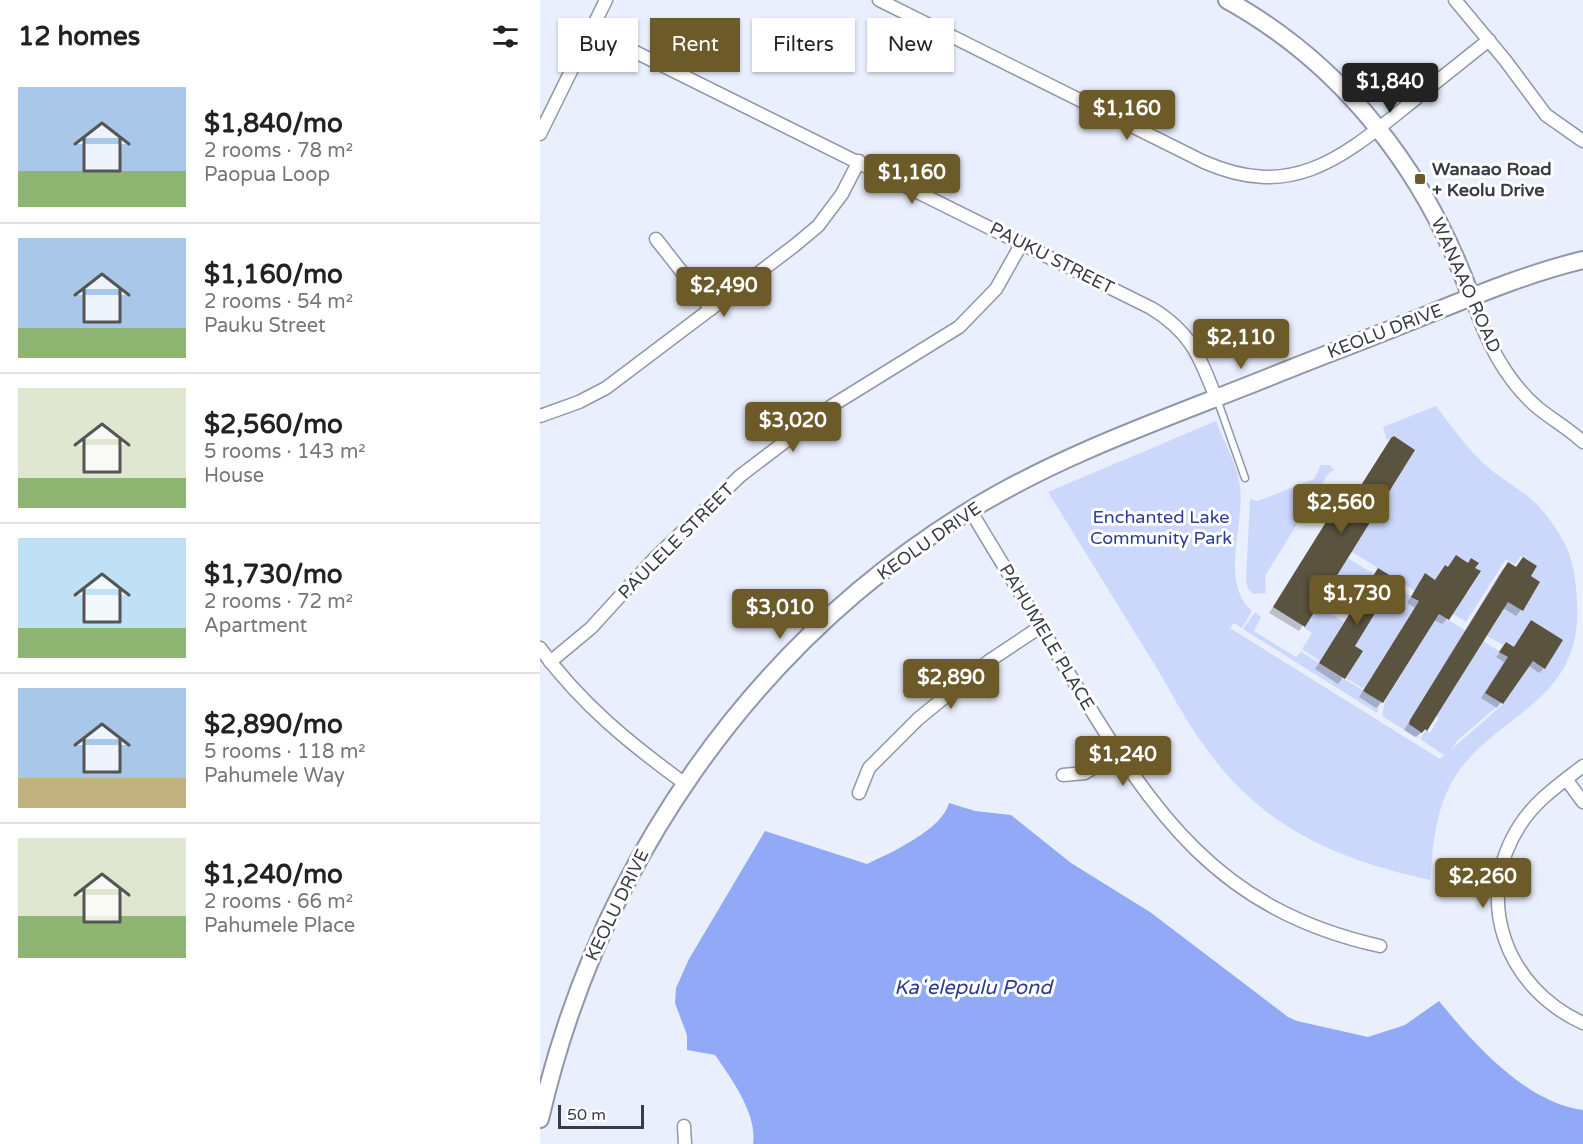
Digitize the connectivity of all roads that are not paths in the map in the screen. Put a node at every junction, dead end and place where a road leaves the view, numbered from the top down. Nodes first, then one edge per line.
1 (606, 0) edge
2 (879, 0) edge
3 (1227, 0) edge
4 (1455, 0) edge
5 (597, 18) edge
6 (1489, 40) junction
7 (638, 53) edge
8 (570, 72) edge
9 (1379, 128) junction
10 (540, 134) edge
11 (1583, 141) edge
12 (859, 161) junction
13 (656, 239) dead end
14 (1022, 243) junction
15 (1583, 260) edge
16 (1471, 297) junction
17 (711, 309) junction
18 (1216, 398) junction
19 (540, 416) edge
20 (1583, 442) edge
21 (1245, 478) dead end
22 (970, 510) junction
23 (1040, 627) junction
24 (540, 648) edge
25 (550, 662) junction
26 (1117, 753) junction
27 (1583, 766) edge
28 (1063, 775) dead end
29 (1566, 779) junction
30 (684, 783) junction
31 (859, 793) dead end
32 (1583, 802) edge
33 (1380, 946) dead end
34 (1583, 1023) edge
35 (540, 1119) edge
36 (684, 1126) dead end
37 (685, 1144) edge

1 - 5 street
2 - 9 street
3 - 9 main road, WANAAO ROAD
4 - 6 street
6 - 9 street
6 - 11 street
7 - 12 street, PAUKU STREET
8 - 10 street
9 - 16 main road, WANAAO ROAD
12 - 14 street, PAUKU STREET
12 - 17 street
13 - 17 street
14 - 18 street, PAUKU STREET
14 - 25 street, PAULELE STREET
15 - 16 main road, KEOLU DRIVE
16 - 18 main road, KEOLU DRIVE
16 - 20 street, WANAAO ROAD
17 - 19 street
18 - 21 lane
18 - 22 main road, KEOLU DRIVE
22 - 23 street, PAHUMELE PLACE
22 - 30 main road, KEOLU DRIVE
23 - 26 street, PAHUMELE PLACE
23 - 31 street
24 - 25 street
25 - 30 street
26 - 28 street
26 - 33 street, PAHUMELE PLACE
27 - 29 street
29 - 32 street
29 - 34 street
30 - 35 main road, KEOLU DRIVE
36 - 37 street

